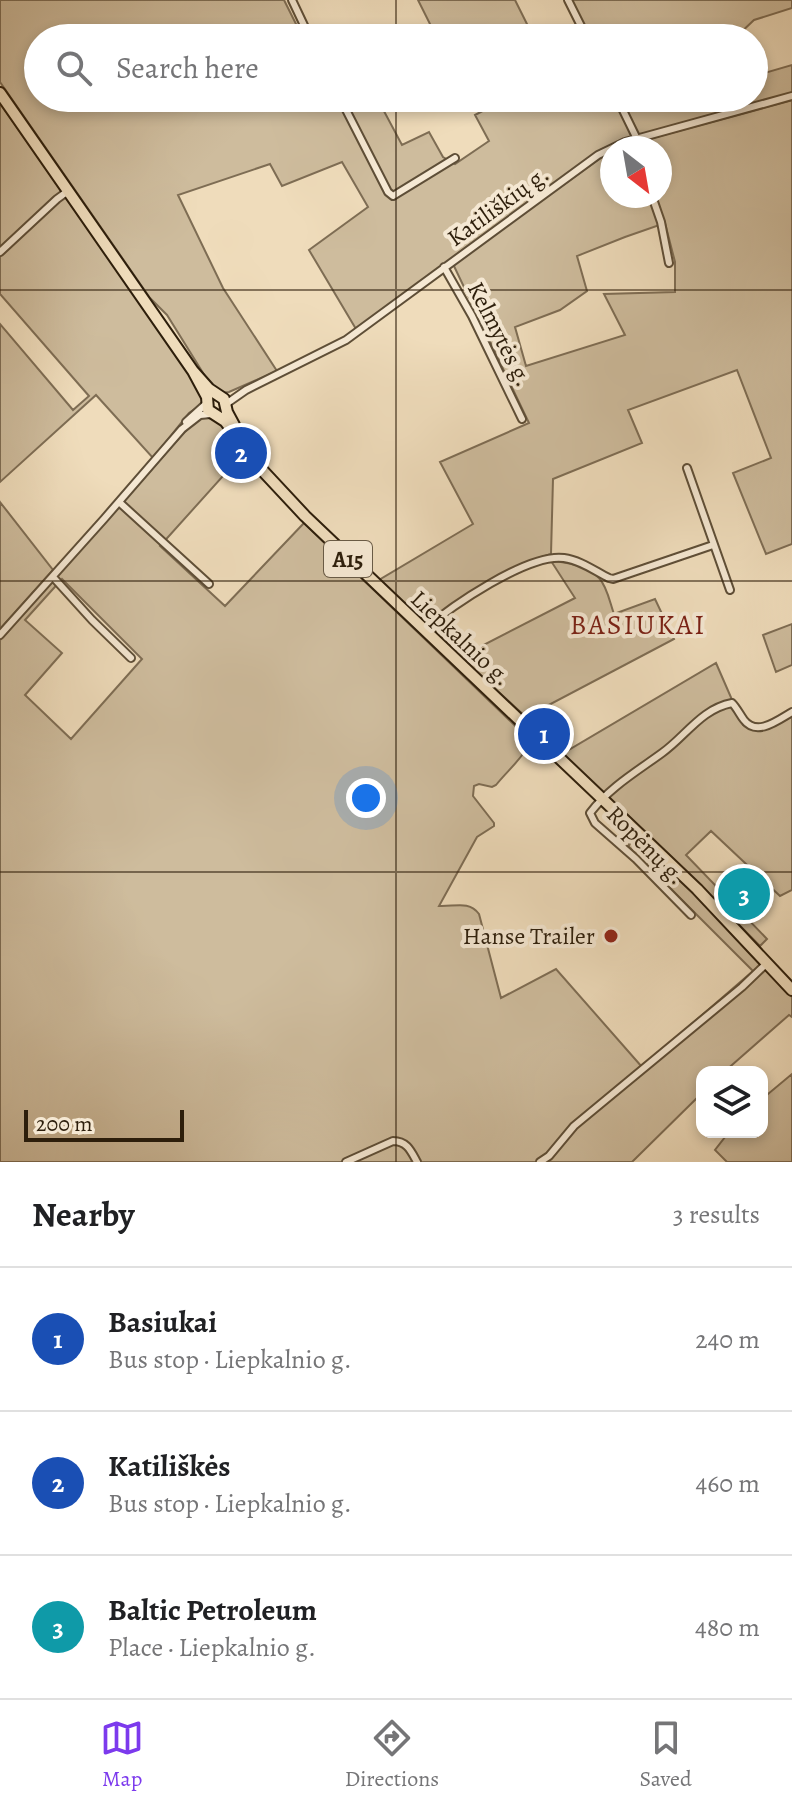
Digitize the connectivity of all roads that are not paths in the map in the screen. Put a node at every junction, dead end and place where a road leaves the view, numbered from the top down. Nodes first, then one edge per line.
1 (292, 0) edge
2 (568, 0) edge
3 (303, 24) edge
4 (580, 24) edge
5 (0, 93) edge
6 (792, 96) edge
7 (768, 103) edge
8 (347, 112) edge
9 (624, 112) edge
10 (734, 112) edge
11 (636, 136) edge
12 (648, 136) edge
13 (600, 154) edge
14 (455, 158) dead end
15 (68, 191) junction
16 (656, 208) edge
17 (0, 252) edge
18 (669, 263) dead end
19 (444, 267) junction
20 (217, 405) junction
21 (522, 419) dead end
22 (182, 429) junction
23 (687, 468) dead end
24 (119, 502) junction
25 (713, 545) junction
26 (53, 577) junction
27 (209, 584) dead end
28 (730, 590) dead end
29 (424, 630) junction
30 (0, 635) edge
31 (131, 658) dead end
32 (792, 712) edge
33 (601, 798) junction
34 (691, 915) dead end
35 (767, 963) junction
36 (792, 990) edge
37 (346, 1162) edge
38 (417, 1162) edge
39 (540, 1162) edge

1 - 3 street
2 - 4 street
5 - 15 highway, A15
6 - 7 street, Katiliškių g.
8 - 14 street
9 - 11 street
10 - 12 street, Katiliškių g.
13 - 19 street, Katiliškių g.
15 - 17 street
15 - 20 highway, Liepkalnio g. / A15
16 - 18 street
19 - 20 street, Katiliškių g.
19 - 21 street, Kelmytės g.
20 - 22 street, Katiliškių g.
20 - 22 street, Katiliškių g.
20 - 29 highway, Liepkalnio g. / A15
22 - 24 street, Katiliškių g.
23 - 25 street
24 - 26 street, Katiliškių g.
24 - 27 street
25 - 28 street
25 - 29 street
26 - 30 street, Katiliškių g.
26 - 31 street
29 - 33 highway, Liepkalnio g. / A15
32 - 33 street
33 - 34 street, Ropėnų g.
33 - 35 highway, Liepkalnio g. / A15
35 - 36 highway, Liepkalnio g. / A15
35 - 39 street
37 - 38 street

